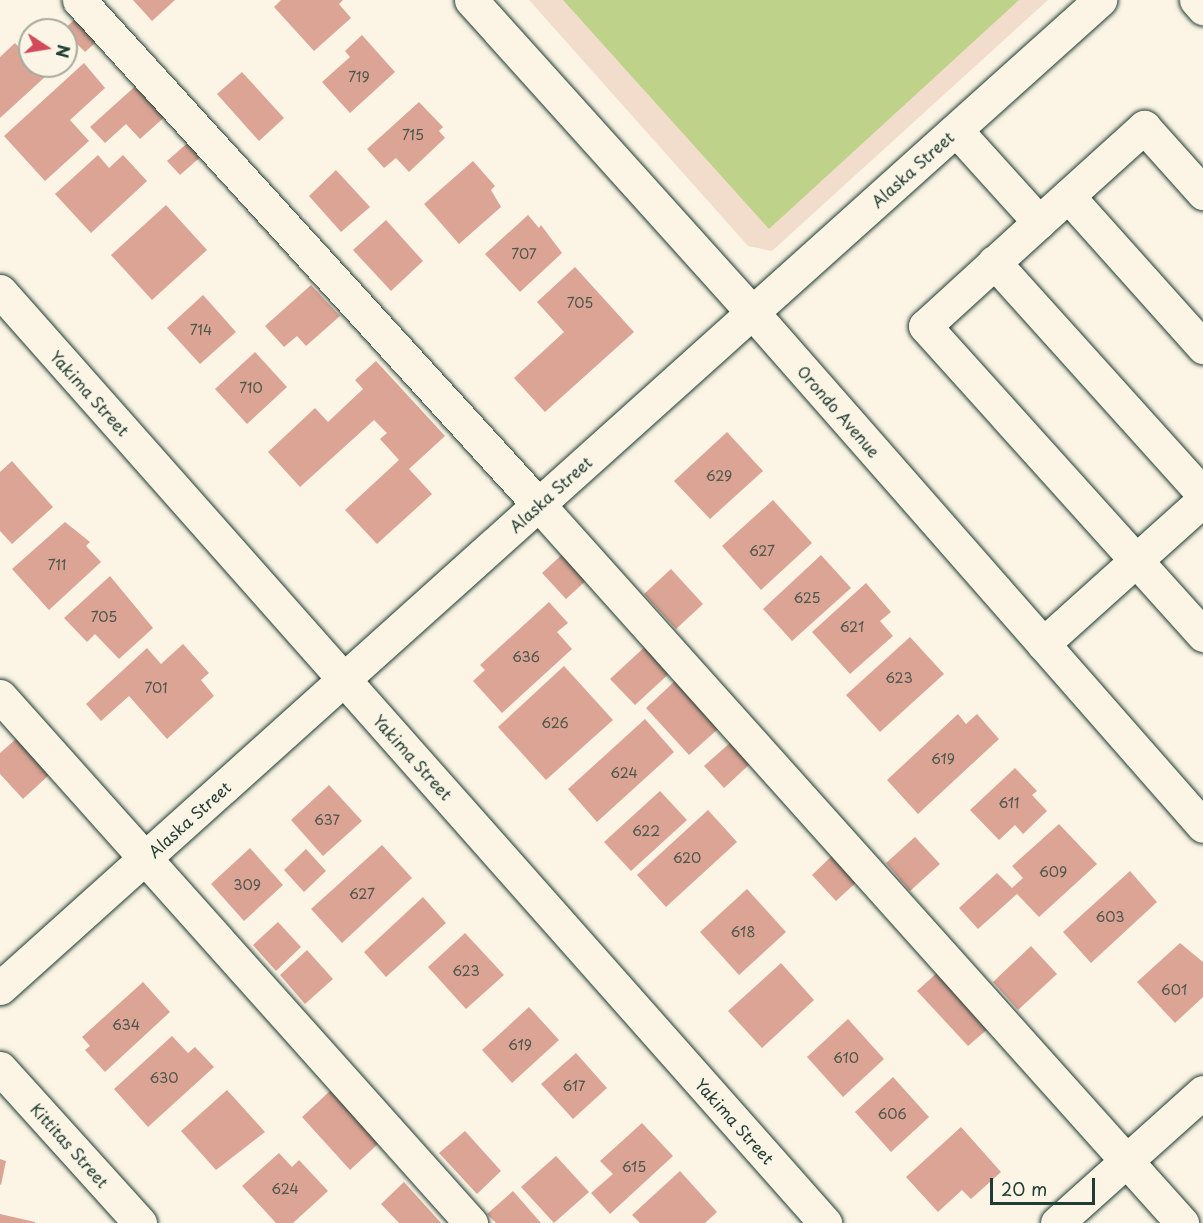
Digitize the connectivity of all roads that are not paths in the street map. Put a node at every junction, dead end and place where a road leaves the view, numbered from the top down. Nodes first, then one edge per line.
1 (79, 0) edge
2 (471, 0) edge
3 (1100, 0) edge
4 (1196, 0) edge
5 (1203, 8) edge
6 (956, 130) junction
7 (1203, 193) edge
8 (1068, 196) junction
9 (1039, 222) junction
10 (994, 262) junction
11 (0, 291) edge
12 (753, 313) junction
13 (1203, 347) edge
14 (1203, 494) edge
15 (1203, 500) edge
16 (539, 505) junction
17 (1136, 561) junction
18 (1203, 636) edge
19 (1043, 644) junction
20 (344, 680) junction
21 (0, 696) edge
22 (1203, 826) edge
23 (143, 860) junction
24 (0, 988) edge
25 (0, 1068) edge
26 (1203, 1092) edge
27 (1126, 1161) junction
28 (140, 1223) edge
29 (471, 1223) edge
30 (825, 1223) edge
31 (1057, 1223) edge
32 (1182, 1223) edge

1 - 16 street
2 - 12 street, Orondo Avenue
3 - 6 street, Alaska Street
4 - 5 street
6 - 9 street
6 - 12 street, Alaska Street
7 - 8 street
8 - 9 street
8 - 13 street
9 - 10 street
10 - 14 street
10 - 17 street
11 - 20 street, Yakima Street
12 - 16 street, Alaska Street
12 - 19 street, Orondo Avenue
15 - 17 street
16 - 20 street, Alaska Street
16 - 27 street
17 - 18 street
17 - 19 street
19 - 22 street, Orondo Avenue
20 - 23 street, Alaska Street
20 - 30 street, Yakima Street
21 - 23 street
23 - 24 street, Alaska Street
23 - 29 street
25 - 28 street, Kittitas Street
26 - 27 street
27 - 31 street
27 - 32 street

